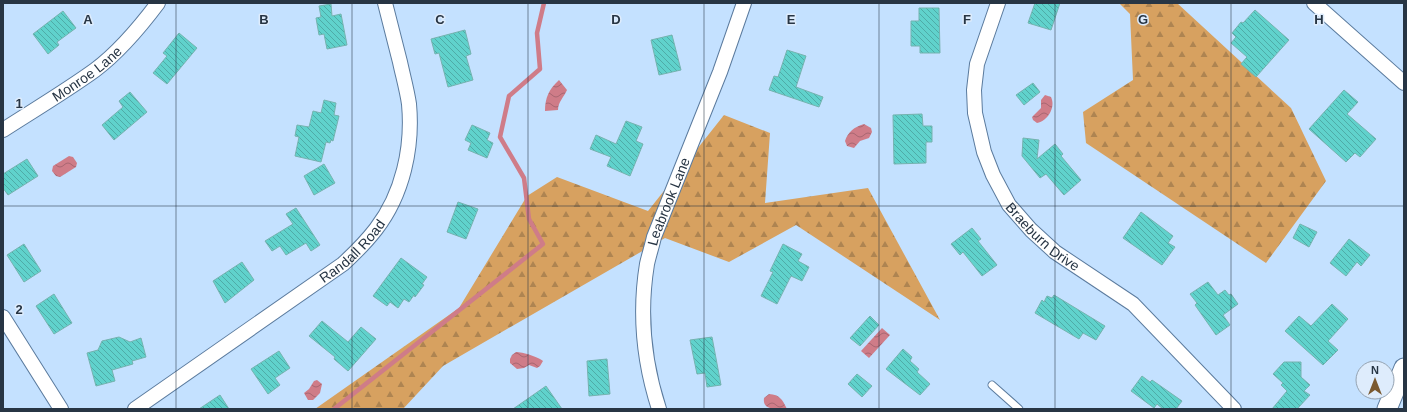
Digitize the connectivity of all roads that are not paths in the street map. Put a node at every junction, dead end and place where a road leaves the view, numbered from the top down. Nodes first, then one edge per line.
1 (158, 3) edge
2 (385, 3) edge
3 (744, 3) edge
4 (998, 3) edge
5 (1314, 3) edge
6 (1404, 83) edge
7 (3, 130) edge
8 (3, 317) edge
9 (1404, 368) edge
10 (992, 385) dead end
11 (61, 409) edge
12 (135, 409) edge
13 (660, 409) edge
14 (1019, 409) edge
15 (1234, 409) edge
16 (1387, 409) edge

1 - 7 street, Monroe Lane
2 - 12 street, Randall Road
3 - 13 street, Leabrook Lane
4 - 15 street, Braeburn Drive
5 - 6 street
8 - 11 street
9 - 16 street
10 - 14 lane

